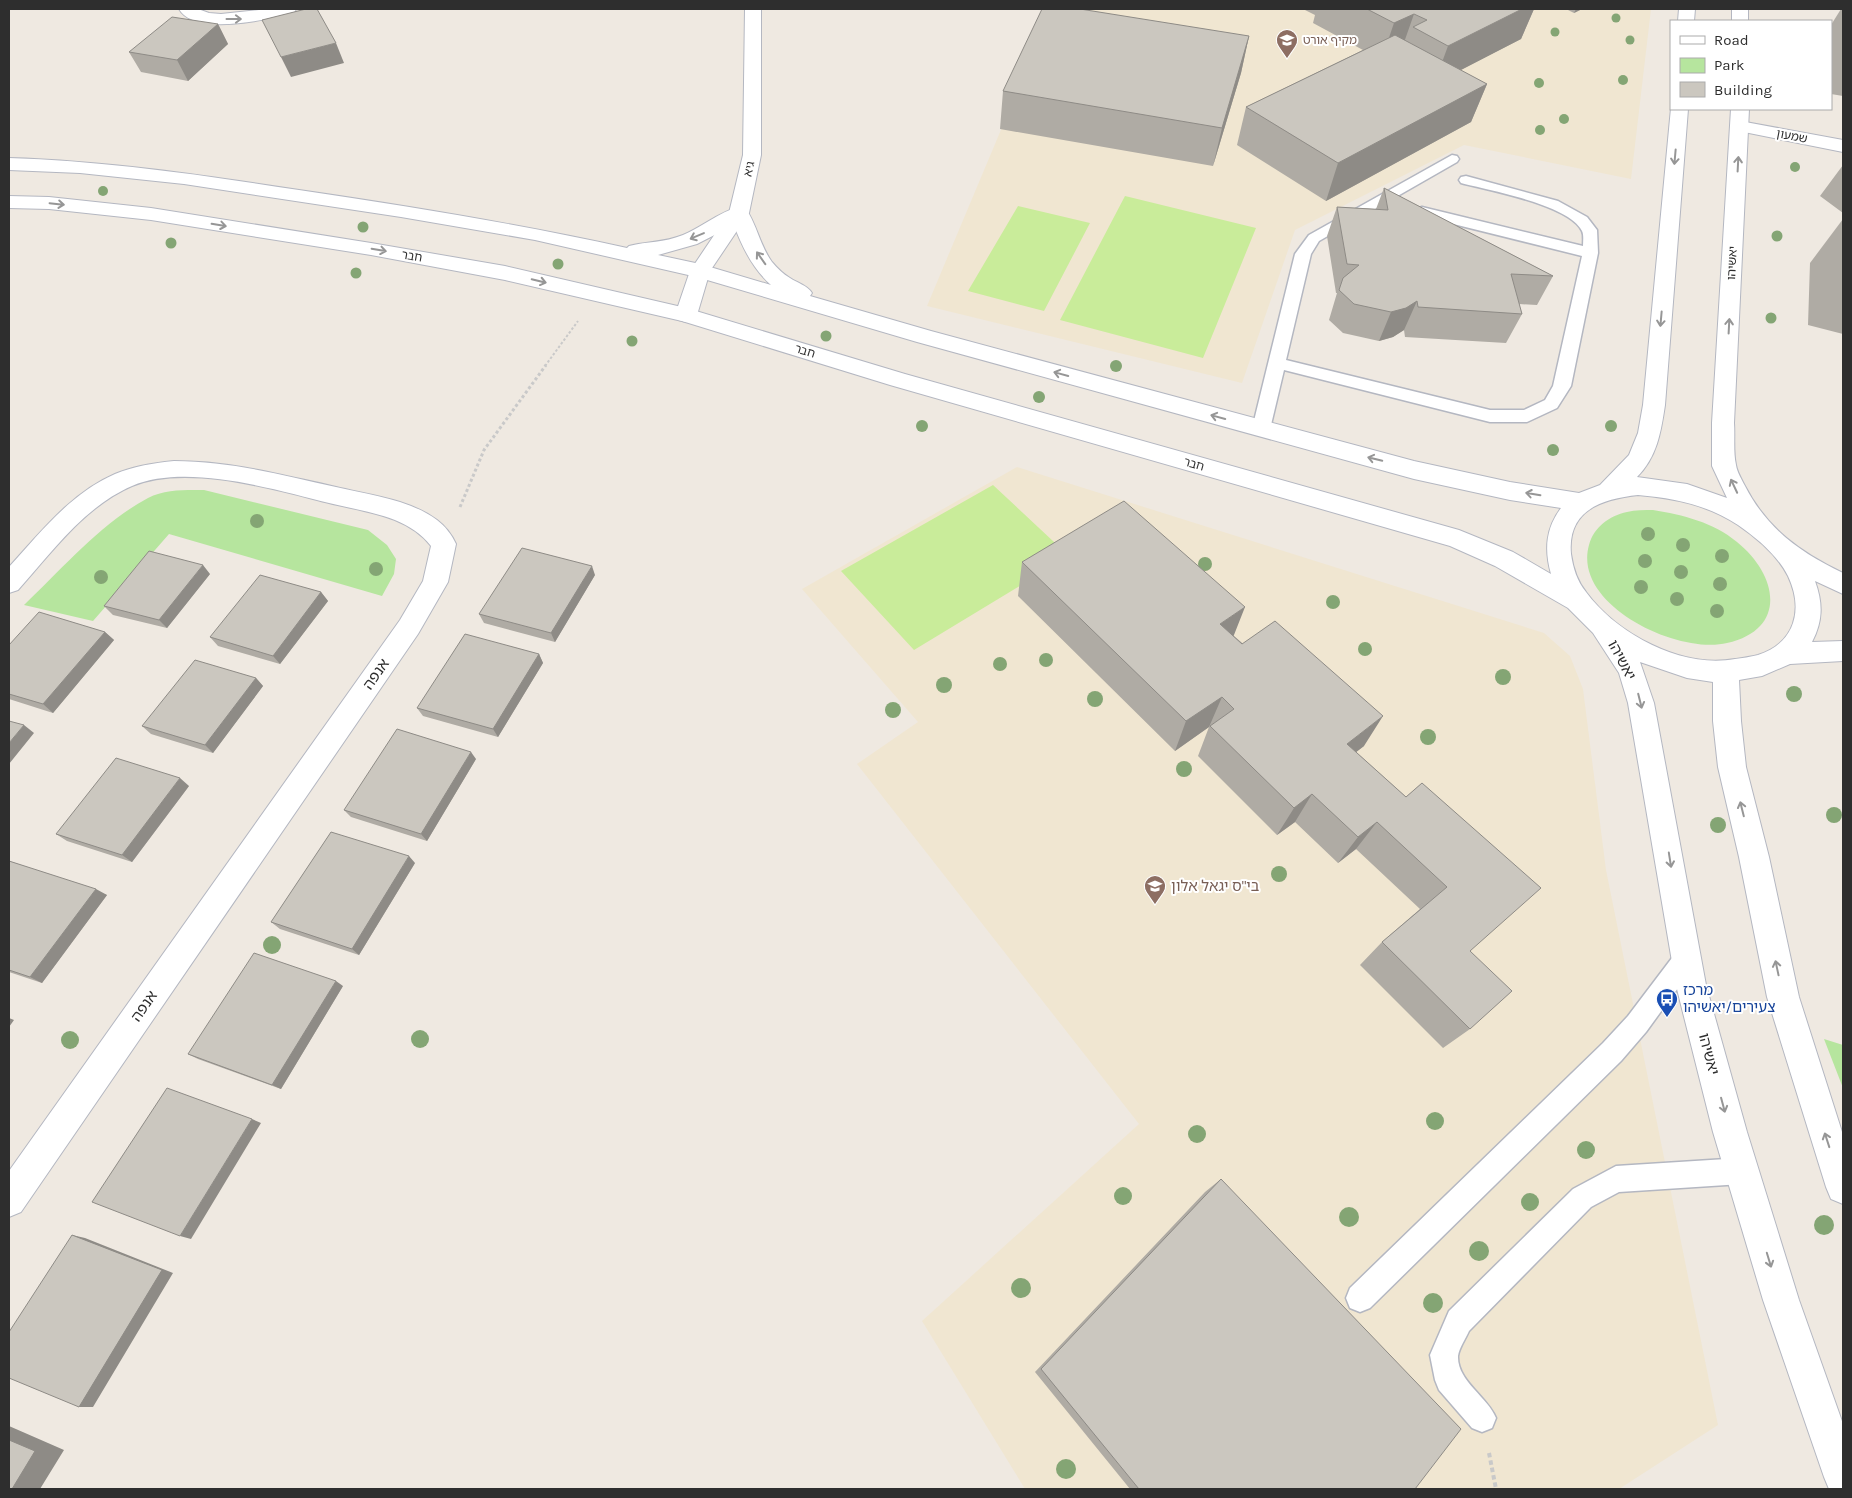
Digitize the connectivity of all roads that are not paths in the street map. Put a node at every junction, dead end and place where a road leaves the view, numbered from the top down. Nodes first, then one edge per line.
1 (187, 9) edge
2 (288, 9) edge
3 (753, 9) edge
4 (1679, 110) edge
5 (1740, 117) edge
6 (1843, 146) edge
7 (1452, 159) dead end
8 (10, 164) edge
9 (1466, 180) dead end
10 (9, 202) edge
11 (1422, 212) edge
12 (739, 213) junction
13 (595, 248) junction
14 (1590, 253) junction
15 (700, 271) junction
16 (827, 308) junction
17 (686, 315) junction
18 (1277, 363) junction
19 (1261, 430) junction
20 (1610, 489) junction
21 (1582, 502) junction
22 (1767, 534) junction
23 (9, 584) edge
24 (1843, 584) edge
25 (1576, 600) junction
26 (1603, 627) junction
27 (1843, 651) edge
28 (1789, 653) junction
29 (1726, 672) junction
30 (1686, 958) junction
31 (1742, 1170) junction
32 (1843, 1186) edge
33 (9, 1200) edge
34 (1360, 1298) dead end
35 (1482, 1418) dead end
36 (1843, 1477) edge

1 -> 2 street
3 - 12 street, גיא
4 -> 20 street
5 - 6 street, שמעון
22 -> 5 street, יאשיהו
7 - 18 lane
8 - 13 street
9 - 14 lane
10 -> 17 street, חבר
11 - 14 lane
12 -> 13 street
12 - 15 street, גיא
16 -> 12 street
13 - 15 street
14 - 18 lane
15 - 16 street
15 - 17 street, גיא
19 -> 16 street
17 - 25 street, חבר
18 - 19 lane
21 -> 19 street
20 - 21 street
20 - 22 street
21 - 25 street
22 - 24 street
22 - 28 street
23 - 33 street, אנפה
25 - 26 street
26 - 29 street
26 -> 30 street, יאשיהו
27 - 28 street
28 - 29 street
32 -> 29 street
30 -> 31 street, יאשיהו
30 - 34 lane
31 - 35 lane
31 -> 36 street, יאשיהו

